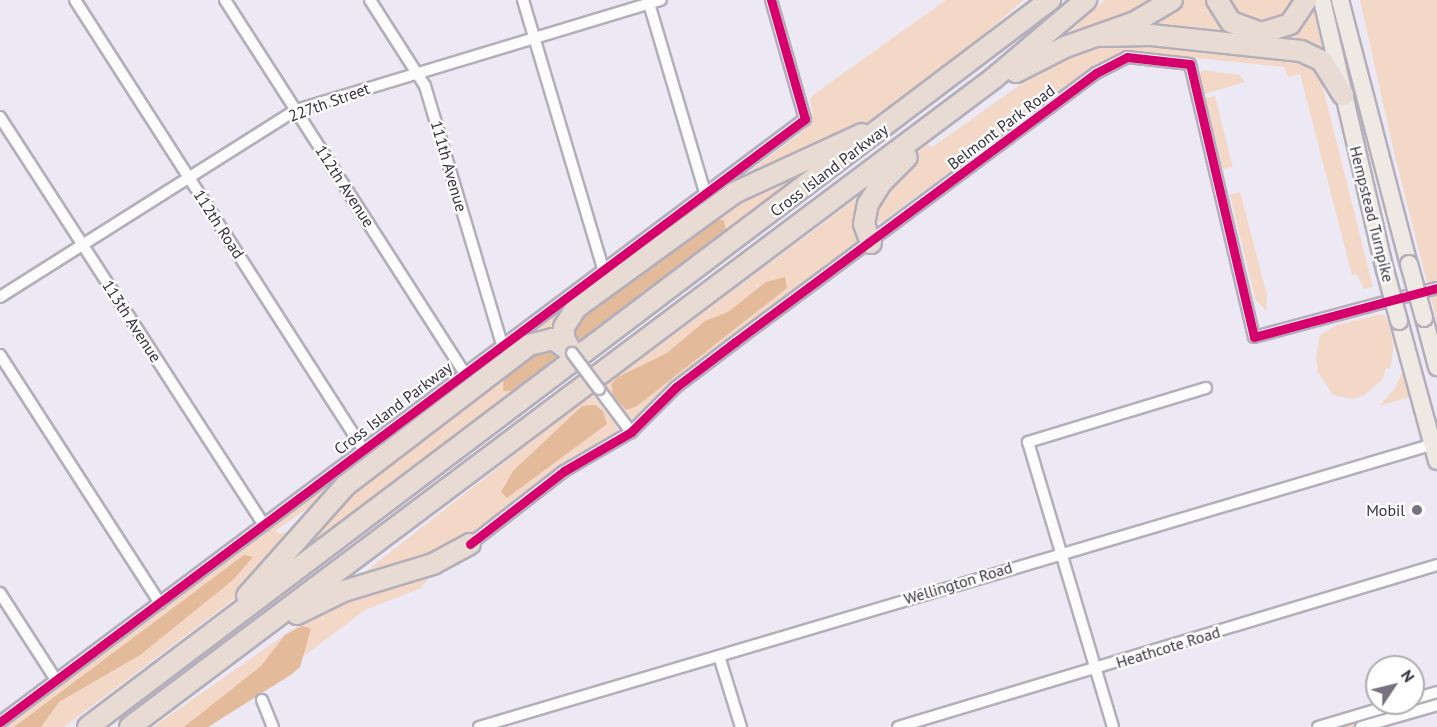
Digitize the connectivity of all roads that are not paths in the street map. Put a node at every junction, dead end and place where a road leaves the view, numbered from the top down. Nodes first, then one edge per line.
1 (75, 0) edge
2 (225, 0) edge
3 (370, 0) edge
4 (523, 0) edge
5 (661, 0) edge
6 (771, 0) edge
7 (1029, 0) edge
8 (1050, 0) edge
9 (1086, 0) edge
10 (1172, 0) edge
11 (1217, 0) edge
12 (1306, 0) edge
13 (1322, 0) edge
14 (1340, 0) edge
15 (648, 2) edge
16 (1099, 36) junction
17 (534, 38) junction
18 (959, 72) junction
19 (417, 73) junction
20 (1343, 95) junction
21 (956, 106) junction
22 (296, 110) junction
23 (906, 112) junction
24 (0, 117) edge
25 (188, 176) junction
26 (705, 192) junction
27 (871, 243) junction
28 (82, 244) junction
29 (603, 269) junction
30 (1437, 288) edge
31 (0, 297) edge
32 (502, 344) junction
33 (572, 353) junction
34 (0, 355) edge
35 (1437, 367) edge
36 (464, 372) junction
37 (1206, 388) dead end
38 (631, 432) junction
39 (1435, 443) edge
40 (363, 449) junction
41 (1437, 461) edge
42 (264, 525) junction
43 (470, 544) joint
44 (1060, 552) junction
45 (1437, 565) edge
46 (0, 593) edge
47 (160, 603) junction
48 (203, 640) junction
49 (719, 656) junction
50 (212, 665) junction
51 (1095, 669) junction
52 (56, 680) junction
53 (262, 700) dead end
54 (1437, 705) edge
55 (1365, 713) edge
56 (0, 722) edge
57 (88, 727) edge
58 (130, 727) edge
59 (273, 727) edge
60 (479, 727) edge
61 (741, 727) edge
62 (898, 727) edge
63 (1113, 727) edge
64 (1318, 727) edge
65 (1361, 727) edge

1 - 25 street, 112th Road
2 - 22 street, 112th Avenue
3 - 19 street, 111th Avenue
4 - 17 street
5 - 15 street, 227th Street
6 - 26 street, Cross Island Parkway
7 - 18 highway
8 - 18 highway, Cross Island Parkway
9 - 21 highway, Cross Island Parkway
10 - 16 highway
11 - 12 highway
13 - 20 main road, Hempstead Turnpike
14 - 35 main road, Hempstead Turnpike, bridge
15 - 17 street, 227th Street
15 - 26 street
16 - 20 highway
16 - 21 highway
17 - 19 street, 227th Street
17 - 29 street
18 - 23 highway, Cross Island Parkway
19 - 22 street, 227th Street
19 - 32 street, 111th Avenue
20 - 39 main road, Hempstead Turnpike, bridge
21 - 27 highway
21 - 50 highway, Cross Island Parkway
22 - 25 street, 227th Street
22 - 36 street, 112th Avenue
23 - 33 highway
23 - 48 highway, Cross Island Parkway
24 - 28 street, 113th Avenue
25 - 28 street, 227th Street
25 - 40 street, 112th Road
26 - 29 street, Cross Island Parkway
27 - 30 street, Belmont Park Road
27 - 38 street, Belmont Park Road
28 - 31 street, 227th Street
28 - 42 street, 113th Avenue
29 - 32 street, Cross Island Parkway
32 - 36 street, Cross Island Parkway
33 - 38 street, bridge
33 - 48 highway
34 - 47 street
36 - 40 street, Cross Island Parkway
37 - 44 street
38 - 43 street, Belmont Park Road
39 - 41 main road, Hempstead Turnpike
39 - 44 street, Wellington Road
40 - 42 street, Cross Island Parkway
42 - 47 street, Cross Island Parkway
43 - 50 highway
44 - 49 street, Wellington Road
44 - 51 street
45 - 51 street, Heathcote Road
46 - 52 street
47 - 52 street, Cross Island Parkway
48 - 57 highway, Cross Island Parkway
49 - 60 street, Wellington Road
49 - 61 street
50 - 58 highway, Cross Island Parkway
51 - 62 street, Heathcote Road
51 - 63 street
52 - 56 street, Cross Island Parkway
53 - 59 street
54 - 65 street
55 - 64 street

